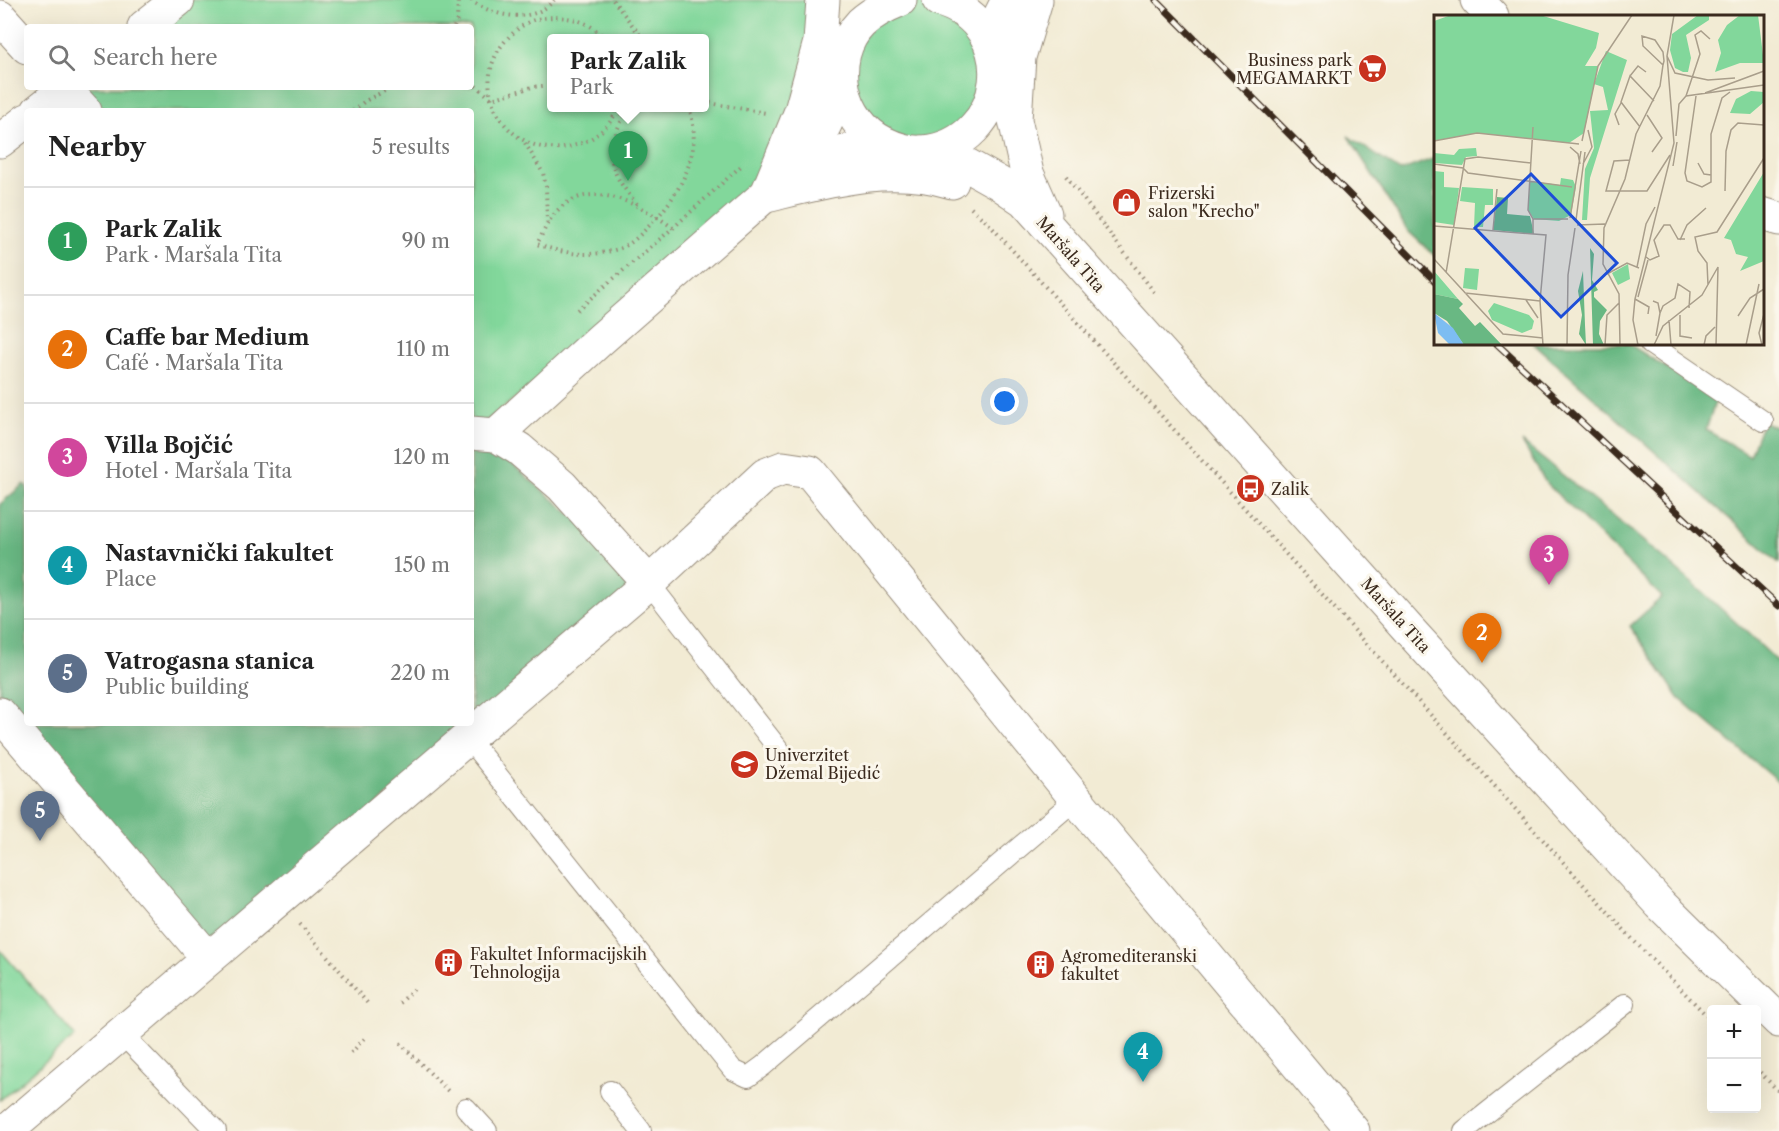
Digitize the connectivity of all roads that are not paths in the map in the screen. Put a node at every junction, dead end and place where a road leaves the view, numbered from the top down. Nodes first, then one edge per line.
1 (178, 0) edge
2 (824, 0) edge
3 (842, 0) edge
4 (900, 0) edge
5 (943, 0) edge
6 (1008, 0) edge
7 (1036, 0) edge
8 (1477, 0) edge
9 (1491, 15) edge
10 (0, 18) edge
11 (148, 24) edge
12 (24, 44) edge
13 (991, 46) junction
14 (844, 59) junction
15 (994, 93) junction
16 (70, 94) edge
17 (44, 108) edge
18 (24, 122) edge
19 (0, 141) edge
20 (909, 151) junction
21 (810, 156) junction
22 (766, 196) junction
23 (1024, 200) junction
24 (1764, 215) edge
25 (1779, 219) edge
26 (1056, 238) junction
27 (1651, 345) edge
28 (1763, 422) dead end
29 (484, 434) edge
30 (649, 583) junction
31 (0, 714) edge
32 (466, 737) junction
33 (780, 751) dead end
34 (1076, 799) junction
35 (208, 958) junction
36 (1625, 1004) dead end
37 (1779, 1021) edge
38 (121, 1033) junction
39 (610, 1091) dead end
40 (466, 1108) road end
41 (7, 1131) edge
42 (216, 1131) edge
43 (487, 1131) edge
44 (641, 1131) edge
45 (1353, 1131) edge
46 (1464, 1131) edge

1 - 11 street
2 - 22 street
3 - 14 street
4 - 14 street
5 - 13 street
6 - 13 street
7 - 26 street
8 - 9 street
10 - 12 street
13 - 15 street
14 - 20 street
14 - 21 street
15 - 20 street
15 - 23 street, Maršala Tita
16 - 17 street
18 - 19 street
20 - 21 street
20 - 23 street, Maršala Tita
21 - 22 street
22 - 26 street
22 - 29 street
23 - 26 street, Maršala Tita
24 - 25 street
26 - 37 street, Maršala Tita
27 - 28 lane
29 - 30 street
30 - 32 street
30 - 33 lane
30 - 34 street
31 - 35 street
32 - 34 lane
32 - 35 street
34 - 45 street
35 - 38 street
36 - 46 lane
38 - 41 street
38 - 42 lane
39 - 44 lane
40 - 43 lane

